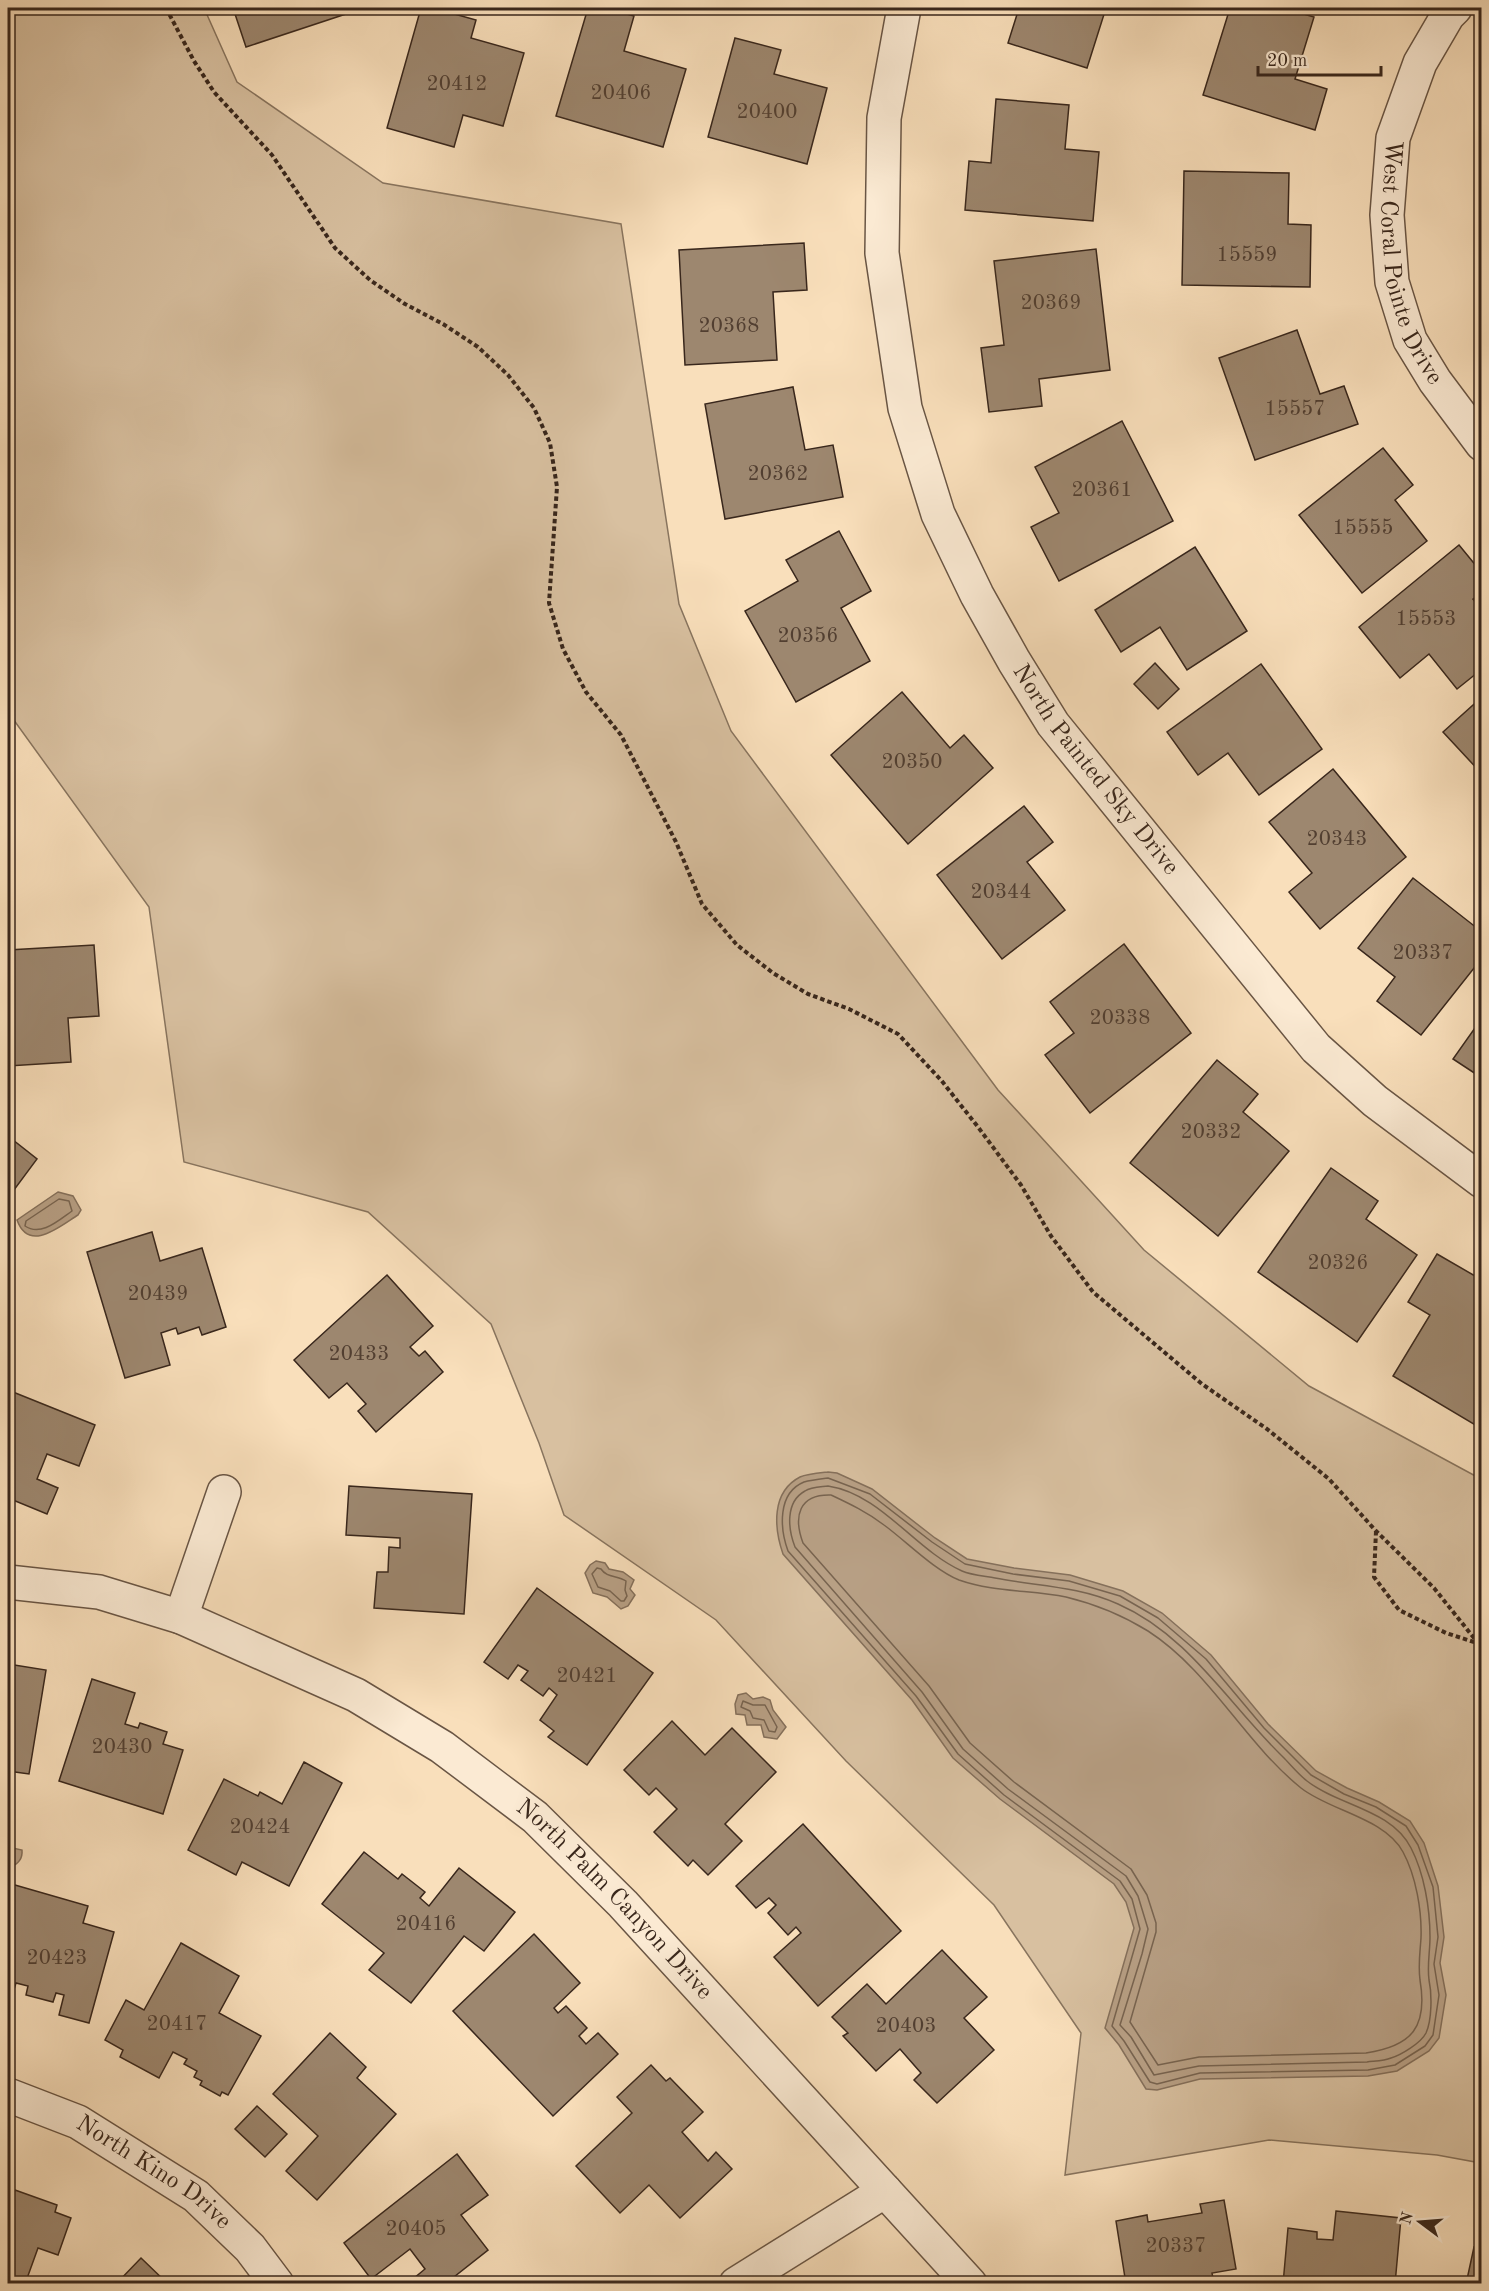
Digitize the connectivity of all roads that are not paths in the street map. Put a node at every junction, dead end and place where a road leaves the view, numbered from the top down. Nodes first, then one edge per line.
1 (903, 8) edge
2 (1455, 8) edge
3 (1482, 444) edge
4 (1482, 1181) edge
5 (224, 1492) dead end
6 (8, 1582) edge
7 (181, 1617) junction
8 (8, 2095) edge
9 (885, 2191) junction
10 (277, 2283) edge
11 (736, 2283) edge
12 (970, 2283) edge

1 - 4 street, North Painted Sky Drive
2 - 3 street, West Coral Pointe Drive
5 - 7 street
6 - 7 street, North Palm Canyon Drive
7 - 9 street, North Palm Canyon Drive
8 - 10 street, North Kino Drive
9 - 11 street
9 - 12 street, North Palm Canyon Drive

